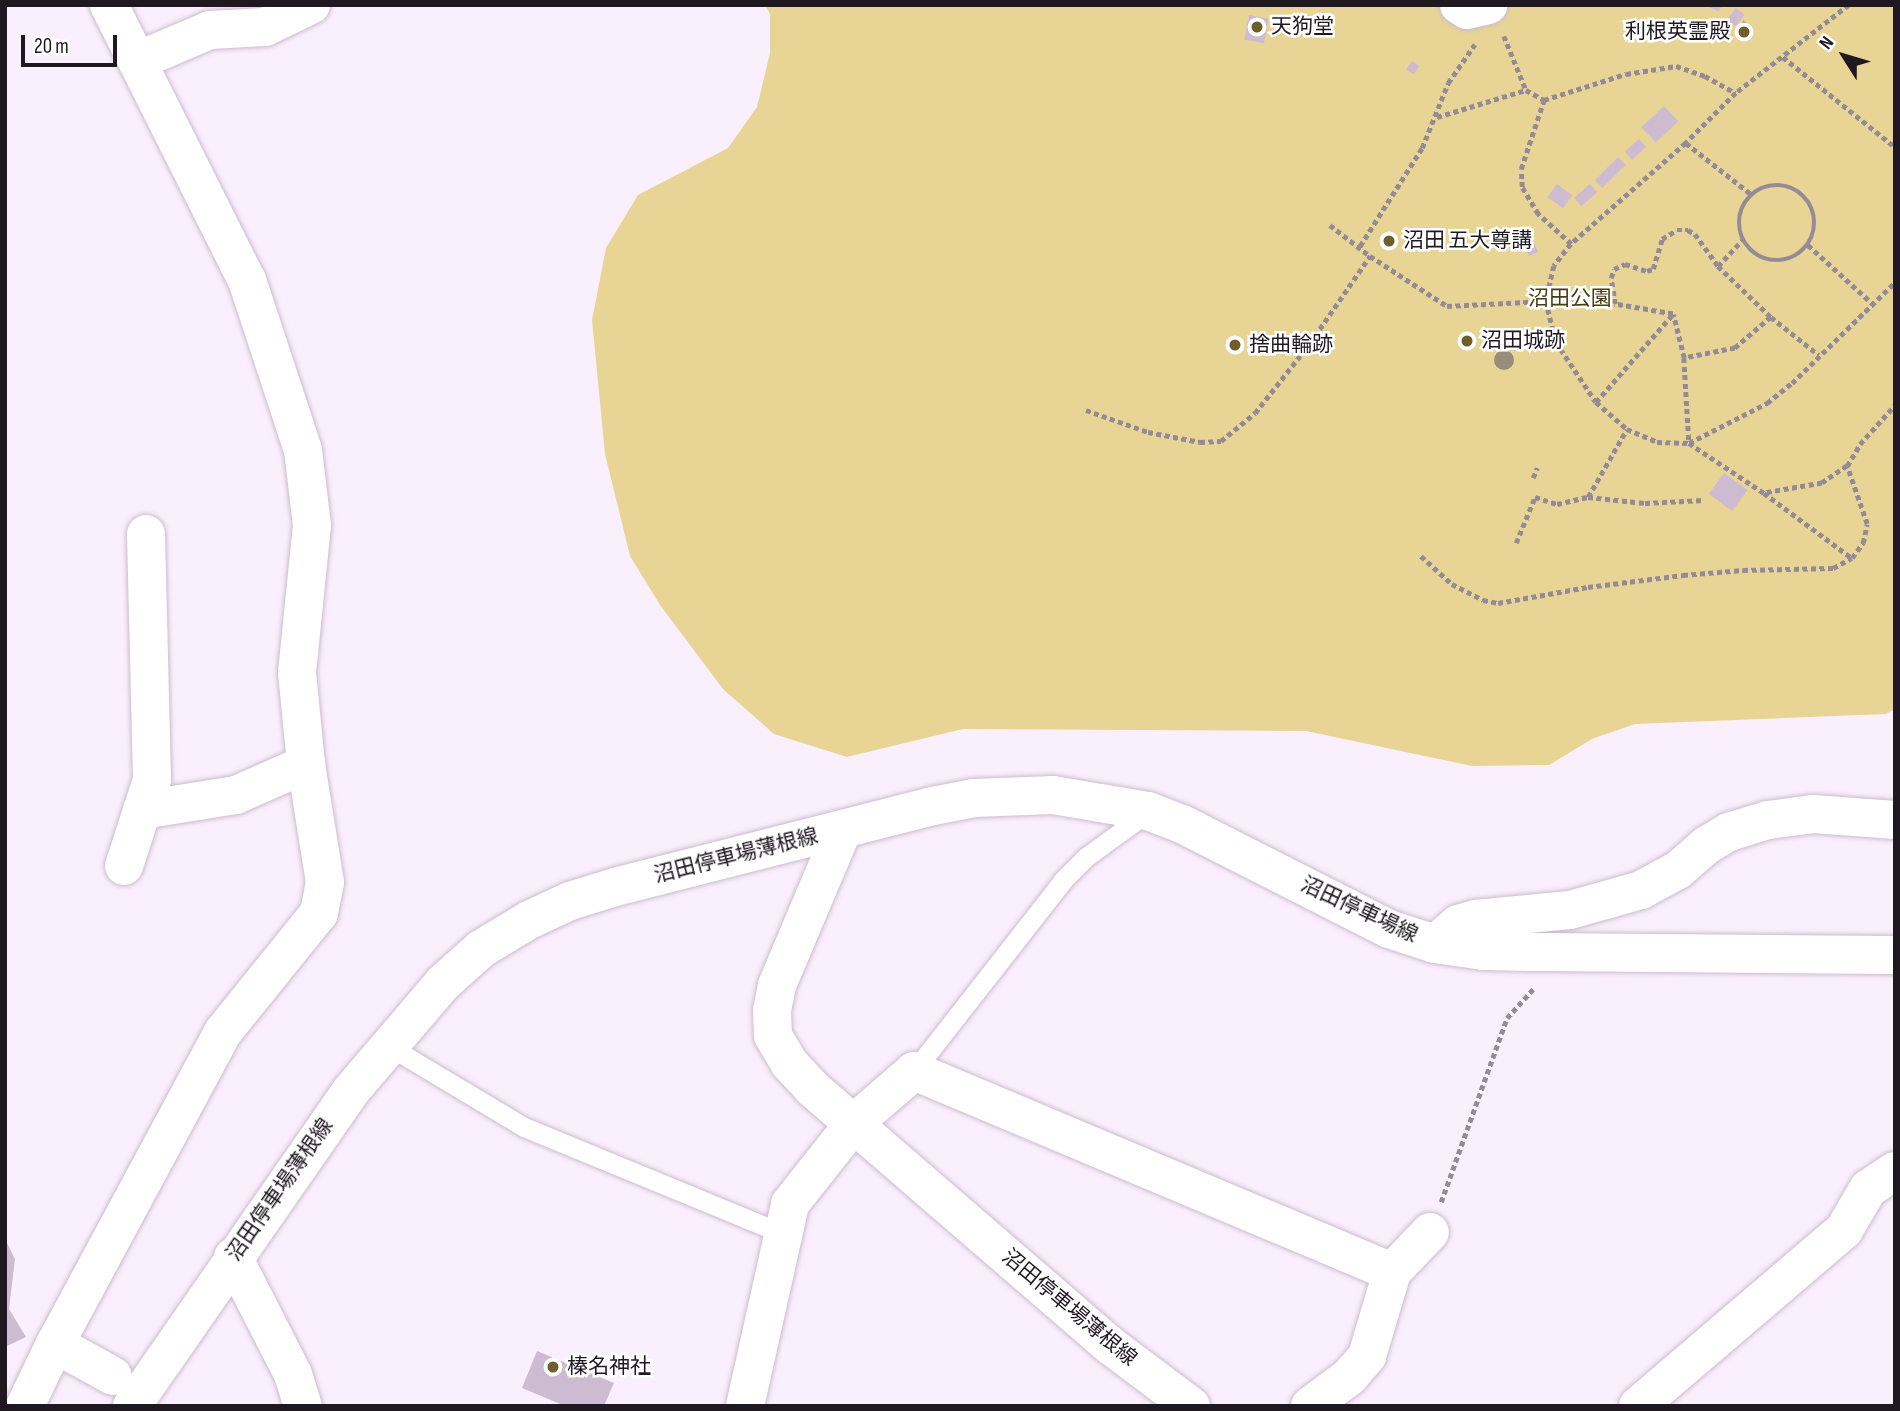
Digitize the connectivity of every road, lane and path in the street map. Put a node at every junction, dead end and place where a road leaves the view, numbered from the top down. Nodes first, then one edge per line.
1 (109, 5) edge
2 (311, 5) edge
3 (1849, 5) edge
4 (1482, 19) edge
5 (1742, 22) dead end
6 (1749, 27) dead end
7 (1783, 57) junction
8 (137, 61) junction
9 (1525, 90) junction
10 (1736, 93) junction
11 (1544, 100) junction
12 (1437, 117) junction
13 (1686, 143) junction
14 (1895, 147) edge
15 (1751, 194) junction
16 (1330, 225) dead end
17 (1743, 239) junction
18 (1571, 244) junction
19 (1808, 245) junction
20 (1360, 246) junction
21 (1370, 256) junction
22 (1718, 266) junction
23 (1895, 282) edge
24 (1546, 301) junction
25 (1615, 303) junction
26 (1873, 304) junction
27 (1673, 314) junction
28 (1771, 317) junction
29 (1819, 355) junction
30 (1684, 358) junction
31 (1596, 402) junction
32 (1895, 405) edge
33 (1086, 410) dead end
34 (1628, 429) junction
35 (1689, 443) junction
36 (1847, 466) junction
37 (1537, 468) dead end
38 (1533, 478) dead end
39 (1764, 493) junction
40 (1588, 497) junction
41 (1704, 500) dead end
42 (146, 534) dead end
43 (1516, 543) dead end
44 (1421, 556) dead end
45 (1852, 558) junction
46 (306, 764) junction
47 (142, 810) junction
48 (1149, 811) junction
49 (1895, 820) edge
50 (843, 829) junction
51 (124, 866) dead end
52 (1435, 944) junction
53 (1532, 952) junction
54 (1895, 955) edge
55 (387, 1045) junction
56 (914, 1072) junction
57 (854, 1123) junction
58 (1895, 1171) edge
59 (1430, 1233) joint
60 (783, 1234) junction
61 (233, 1257) junction
62 (1392, 1272) junction
63 (55, 1344) junction
64 (122, 1391) edge
65 (24, 1406) edge
66 (303, 1406) edge
67 (745, 1406) edge
68 (1191, 1406) edge
69 (1310, 1406) edge
70 (1638, 1406) edge

1 - 8 street
2 - 8 street
3 - 7 path
4 - 9 path
4 - 12 path
5 - 6 path
7 - 10 path
7 - 14 path
8 - 46 street
9 - 11 path
9 - 12 path
10 - 11 path
10 - 13 path
11 - 18 path
12 - 20 path
13 - 15 path
13 - 18 path
15 - 17 path
15 - 19 path
16 - 20 path
17 - 19 path
17 - 22 path
18 - 24 path
19 - 26 path
20 - 21 path
21 - 24 path
21 - 33 path
22 - 25 path
22 - 28 path
23 - 26 path
24 - 25 path
24 - 31 path
25 - 27 path
26 - 29 path
27 - 30 path
27 - 31 path
28 - 29 path
28 - 30 path
29 - 35 path
30 - 35 path
31 - 34 path
32 - 36 path
34 - 35 path
34 - 40 path
35 - 39 path
36 - 39 path
36 - 45 path
37 - 38 path
39 - 45 path
40 - 41 path
40 - 43 path
42 - 47 street
44 - 45 path
46 - 47 street
46 - 63 street
47 - 51 street
48 - 50 street, 沼田停車場線
48 - 52 street, 沼田停車場線
48 - 56 lane
49 - 52 street
50 - 55 street, 沼田停車場薄根線
50 - 57 street, 沼田停車場薄根線
52 - 53 street, 沼田停車場線
53 - 54 street, 沼田停車場線
53 - 59 path
55 - 60 lane
55 - 61 street, 沼田停車場薄根線
56 - 57 street
56 - 62 street
57 - 60 street
57 - 68 street, 沼田停車場薄根線
58 - 70 street
59 - 62 street
60 - 67 street
61 - 64 street, 沼田停車場薄根線
61 - 66 street
62 - 69 street
63 - 64 street
63 - 65 street

